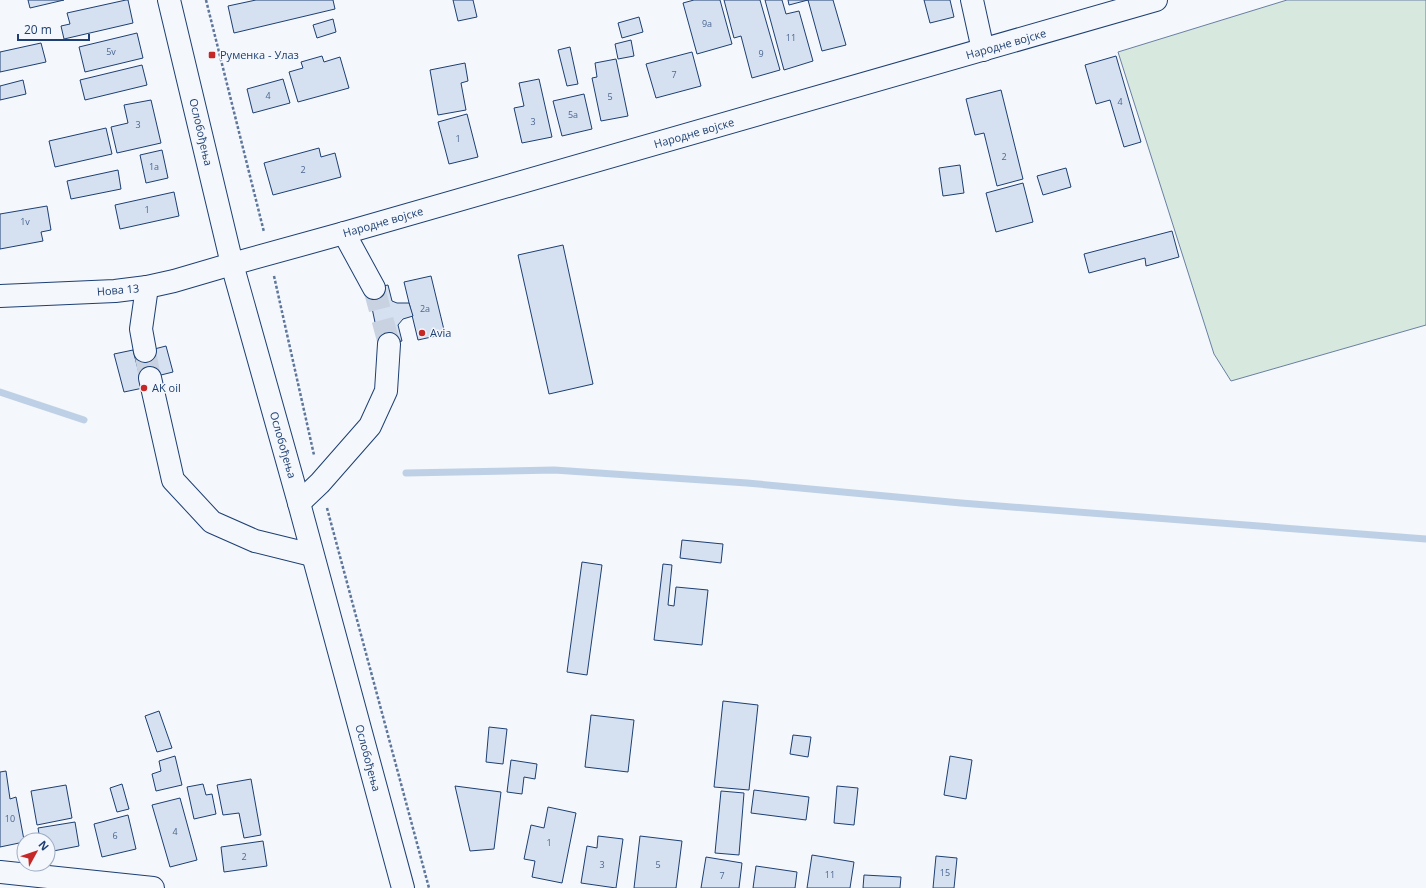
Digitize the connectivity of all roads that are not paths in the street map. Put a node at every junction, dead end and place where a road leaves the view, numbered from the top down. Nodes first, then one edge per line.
1 (169, 0) edge
2 (972, 0) edge
3 (1156, 0) edge
4 (983, 50) junction
5 (344, 233) junction
6 (232, 264) junction
7 (147, 287) junction
8 (374, 288) tunnel mouth
9 (0, 296) edge
10 (389, 344) tunnel mouth
11 (145, 351) tunnel mouth
12 (150, 378) tunnel mouth
13 (299, 503) junction
14 (312, 555) junction
15 (10, 873) edge
16 (153, 888) edge
17 (403, 888) edge

1 - 6 street, Ослобођења
2 - 4 street
3 - 4 street, Народне војске
4 - 5 street, Народне војске
5 - 6 street, Народне војске
5 - 8 street
6 - 7 street, Нова 13
6 - 13 street, Ослобођења
7 - 9 street, Нова 13
7 - 11 street
10 - 13 street
12 - 14 street
13 - 14 street, Ослобођења
14 - 17 street, Ослобођења
15 - 16 street

